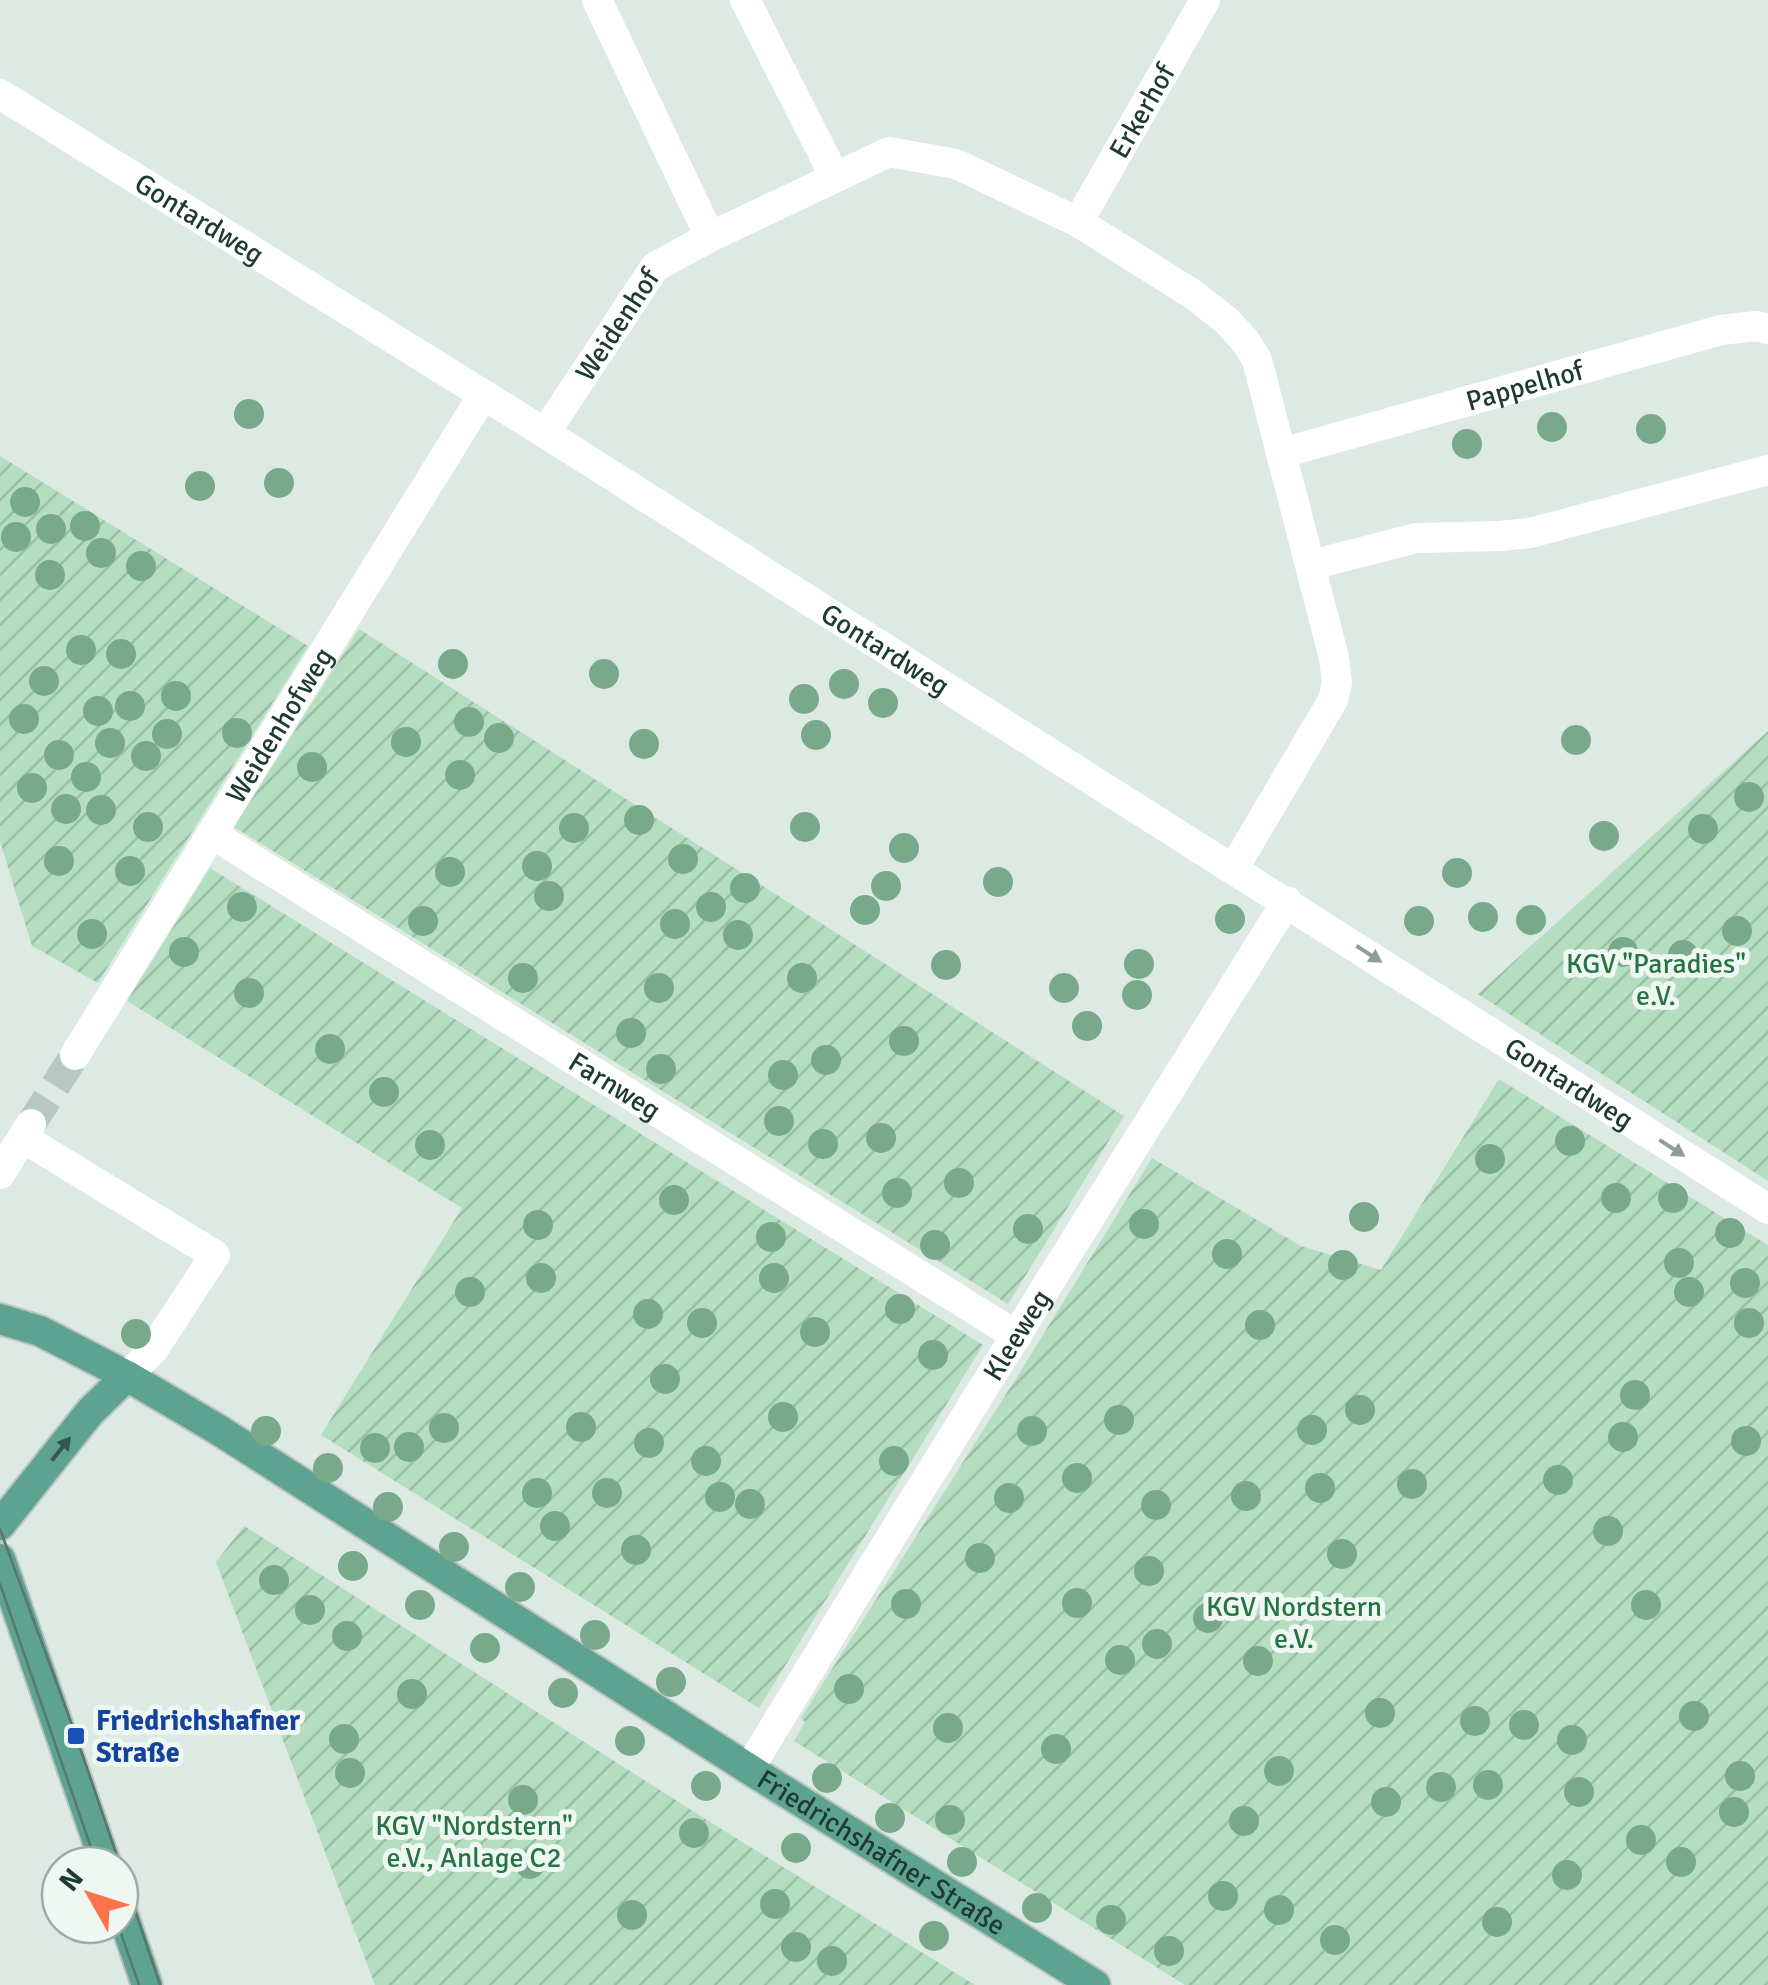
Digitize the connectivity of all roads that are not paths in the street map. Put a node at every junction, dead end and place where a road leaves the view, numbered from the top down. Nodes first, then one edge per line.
1 (597, 0) edge
2 (745, 0) edge
3 (1205, 0) edge
4 (0, 94) edge
5 (834, 177) junction
6 (1078, 222) junction
7 (710, 236) junction
8 (1768, 329) edge
9 (483, 395) junction
10 (545, 433) junction
11 (1282, 454) junction
12 (1768, 470) edge
13 (1311, 566) junction
14 (212, 834) junction
15 (1234, 868) junction
16 (1286, 902) junction
17 (75, 1055) tunnel mouth
18 (0, 1174) edge
19 (1768, 1208) edge
20 (0, 1319) edge
21 (1017, 1336) junction
22 (127, 1376) junction
23 (0, 1525) edge
24 (0, 1559) edge
25 (749, 1769) junction
26 (99, 1845) edge
27 (133, 1945) edge
28 (147, 1985) edge
29 (1095, 1985) edge

1 - 7 street
2 - 5 street
3 - 6 street, Erkerhof
4 - 9 street, Gontardweg
5 - 6 street, Weidenhof
5 - 7 street, Weidenhof
6 - 11 street
7 - 10 street, Weidenhof
8 - 11 street, Pappelhof
9 - 10 street, Gontardweg
9 - 14 street, Weidenhofweg
10 - 15 street, Gontardweg
11 - 13 street
12 - 13 street
13 - 15 street
14 - 17 street, Weidenhofweg
14 - 21 street, Farnweg
15 - 16 street, Gontardweg
16 -> 19 street, Gontardweg
16 - 21 street, Kleeweg
18 - 22 street
20 - 22 main road, Friedrichshafner Straße
21 - 25 street, Kleeweg
23 -> 22 main road
22 - 25 main road, Friedrichshafner Straße
24 - 26 main road
25 - 29 main road, Friedrichshafner Straße
27 - 28 main road

